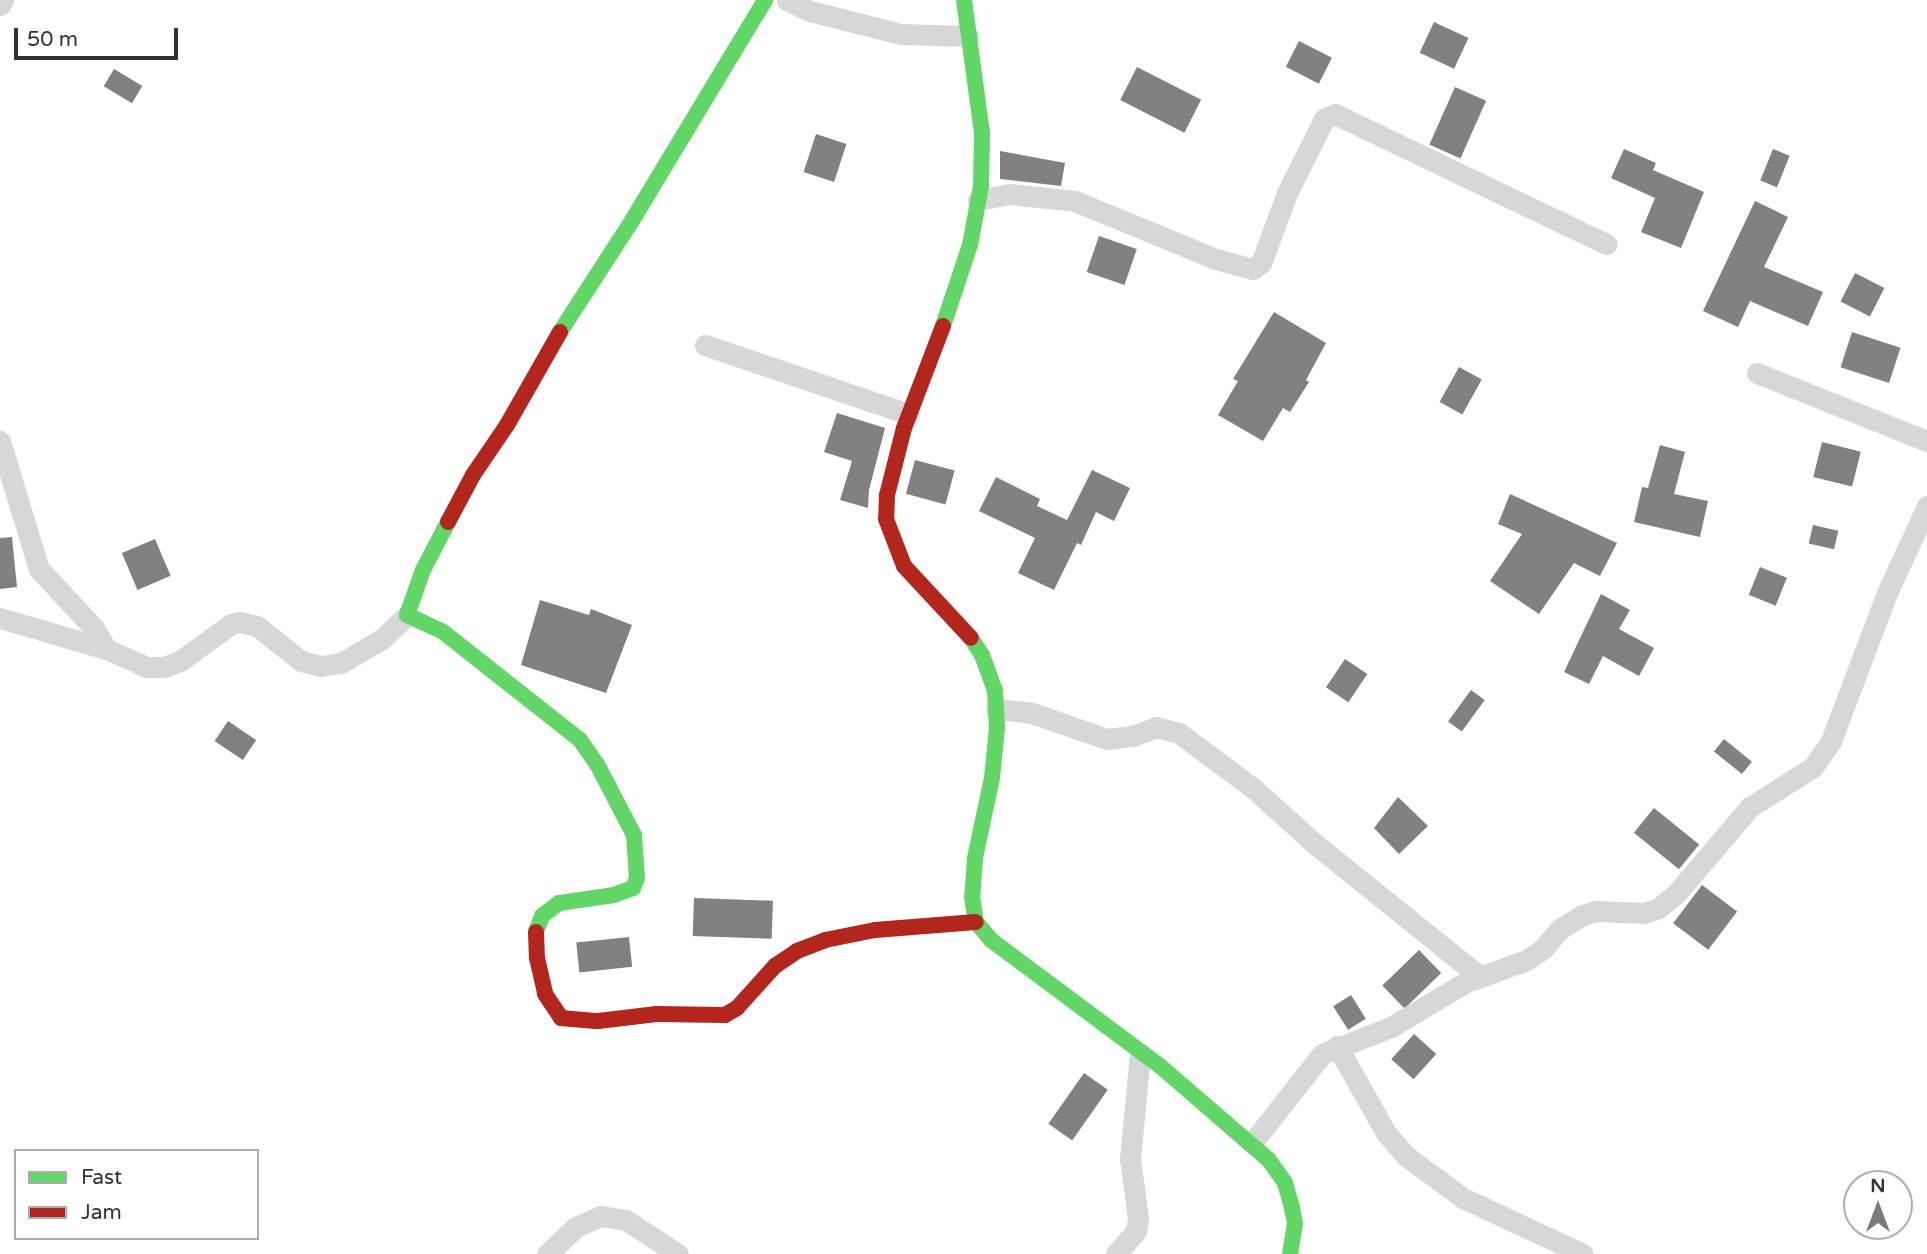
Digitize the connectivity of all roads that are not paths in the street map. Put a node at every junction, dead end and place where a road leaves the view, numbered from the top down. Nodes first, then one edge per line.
1 (3, 0) edge
2 (765, 0) edge
3 (787, 0) edge
4 (964, 0) edge
5 (0, 5) edge
6 (968, 36) junction
7 (978, 200) junction
8 (1606, 244) dead end
9 (705, 345) dead end
10 (1757, 373) dead end
11 (909, 414) junction
12 (1927, 441) edge
13 (0, 442) edge
14 (1927, 506) edge
15 (407, 615) junction
16 (0, 618) edge
17 (106, 649) junction
18 (996, 709) junction
19 (976, 922) junction
20 (1479, 976) junction
21 (1337, 1045) junction
22 (1140, 1053) junction
23 (1252, 1143) junction
24 (547, 1254) edge
25 (678, 1254) edge
26 (1116, 1254) edge
27 (1290, 1254) edge
28 (1583, 1254) edge

1 - 5 street
2 - 15 street
3 - 6 street
4 - 6 street
6 - 7 street
7 - 8 street
7 - 11 street
9 - 11 street
10 - 12 street
11 - 18 street
13 - 17 street
14 - 20 street
15 - 17 street
15 - 19 street
16 - 17 street
18 - 19 street
18 - 20 street
19 - 22 street
20 - 21 street
21 - 23 street
21 - 28 street
22 - 23 street
22 - 26 street
23 - 27 street
24 - 25 street

